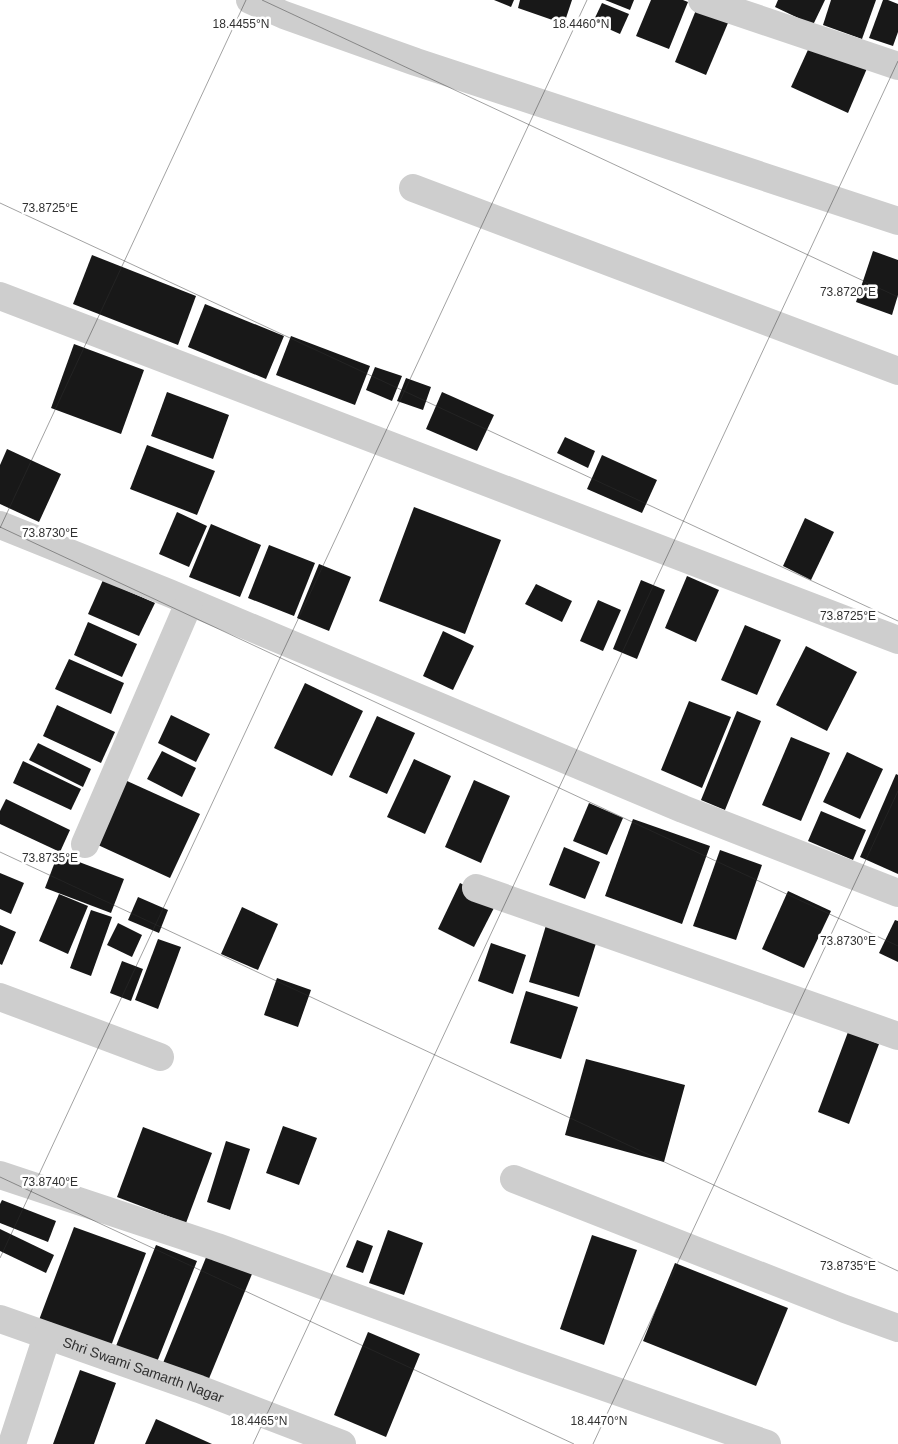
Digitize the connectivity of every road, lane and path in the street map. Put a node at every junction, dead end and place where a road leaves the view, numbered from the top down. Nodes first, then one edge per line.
1 (250, 0) edge
2 (702, 0) edge
3 (898, 66) edge
4 (413, 188) dead end
5 (898, 221) edge
6 (0, 296) edge
7 (898, 371) edge
8 (0, 525) edge
9 (189, 602) junction
10 (898, 640) edge
11 (85, 844) dead end
12 (476, 888) dead end
13 (898, 893) edge
14 (0, 996) edge
15 (898, 1036) edge
16 (160, 1057) dead end
17 (0, 1175) edge
18 (514, 1178) dead end
19 (0, 1319) edge
20 (898, 1328) edge
21 (47, 1336) junction
22 (12, 1444) edge
23 (342, 1444) edge
24 (767, 1444) edge

1 - 5 street
2 - 3 street
4 - 7 street
6 - 10 street
8 - 9 street
9 - 11 street
9 - 13 street
12 - 15 street
14 - 16 street
17 - 24 street
18 - 20 street
19 - 21 street, Shri Swami Samarth Nagar
21 - 22 street
21 - 23 street, Shri Swami Samarth Nagar

